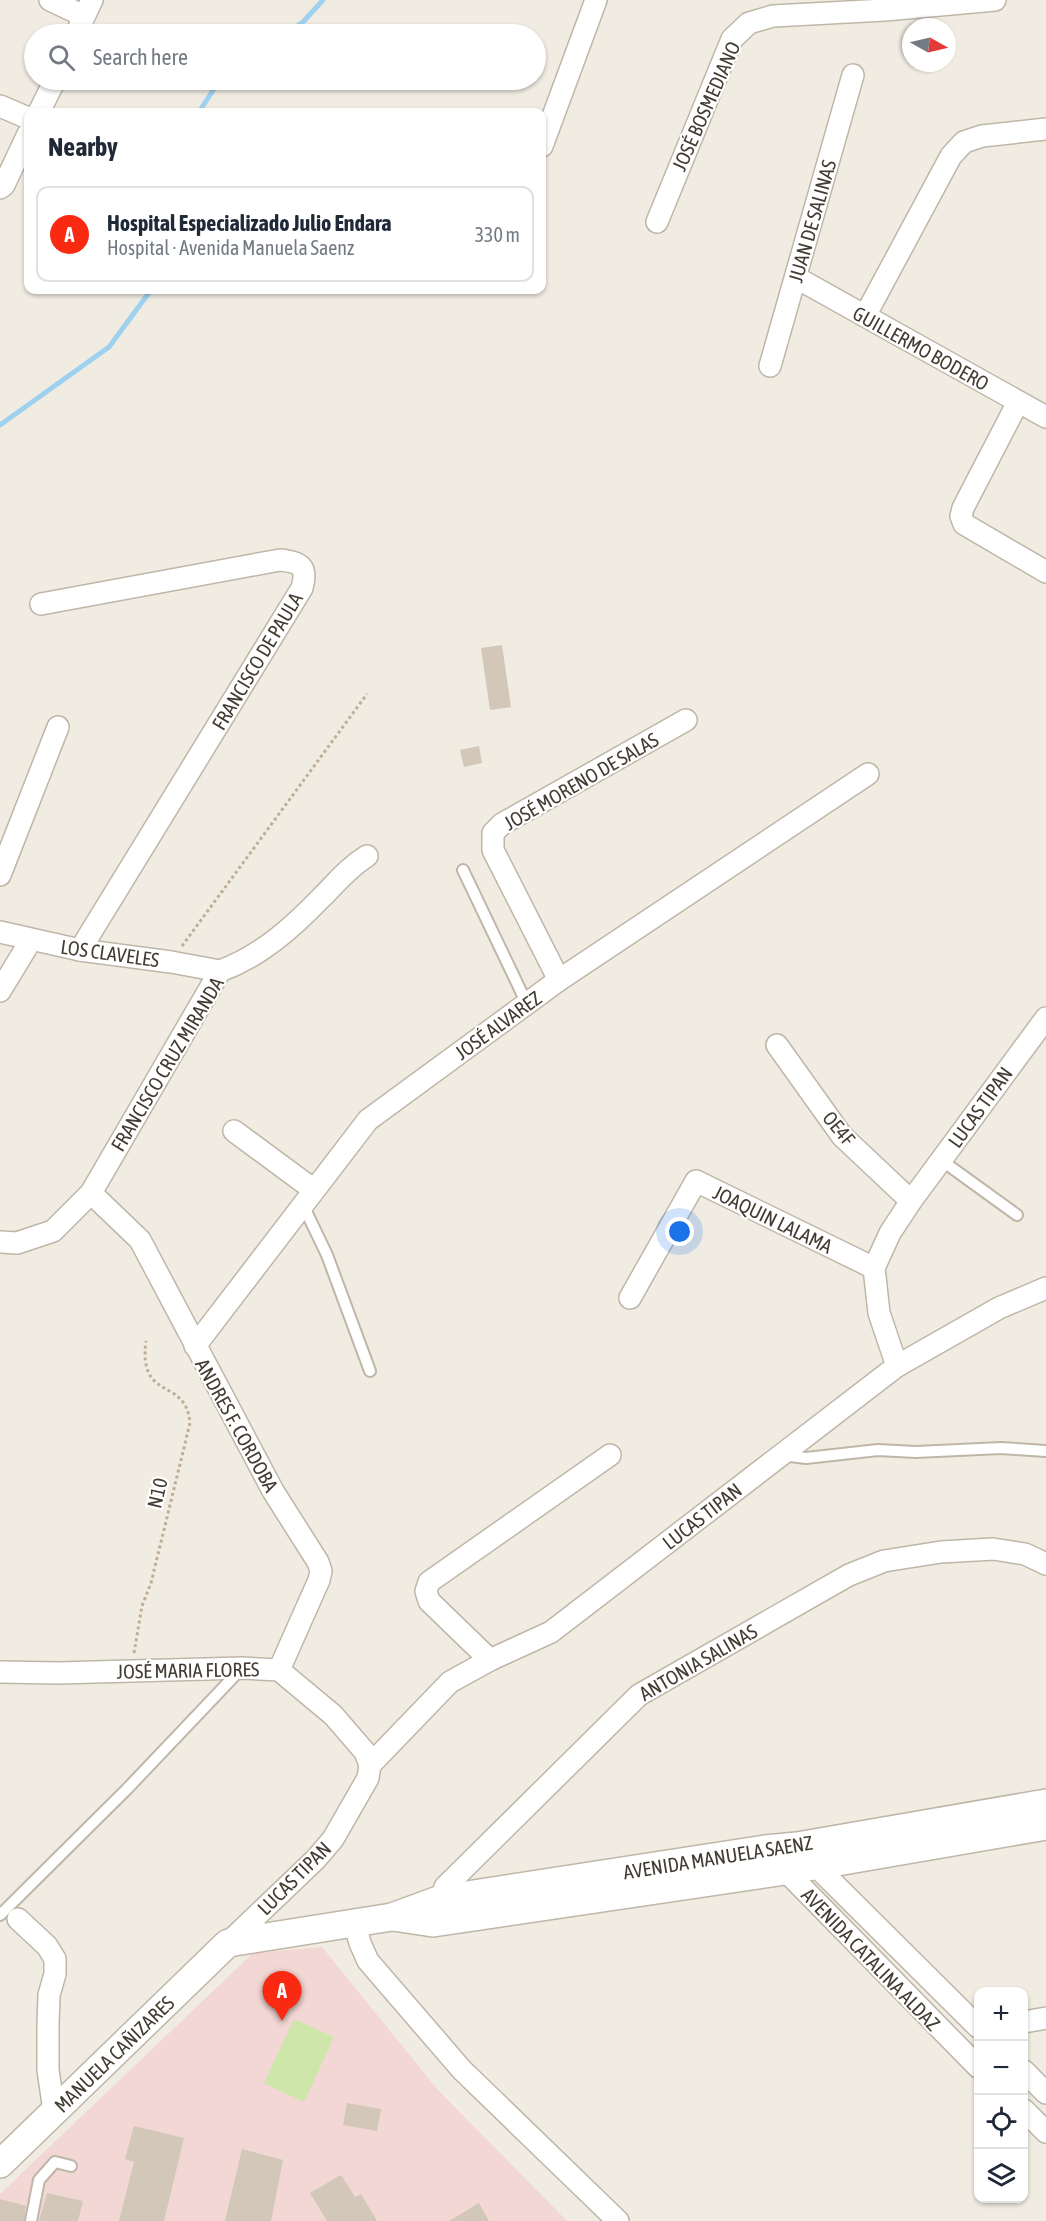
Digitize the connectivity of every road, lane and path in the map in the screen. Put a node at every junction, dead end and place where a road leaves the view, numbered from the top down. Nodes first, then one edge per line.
1 (50, 0) edge
2 (596, 0) edge
3 (995, 0) edge
4 (886, 5) edge
5 (84, 17) edge
6 (853, 75) dead end
7 (50, 90) edge
8 (0, 106) edge
9 (41, 108) edge
10 (24, 116) edge
11 (1046, 129) edge
12 (546, 135) edge
13 (24, 142) edge
14 (0, 188) edge
15 (657, 222) dead end
16 (796, 278) junction
17 (865, 316) junction
18 (770, 366) dead end
19 (1018, 402) junction
20 (1046, 417) edge
21 (1046, 572) edge
22 (41, 604) dead end
23 (367, 694) dead end
24 (686, 720) dead end
25 (58, 727) dead end
26 (868, 774) dead end
27 (367, 856) dead end
28 (463, 870) dead end
29 (0, 875) edge
30 (0, 932) edge
31 (31, 940) junction
32 (80, 950) junction
33 (171, 962) junction
34 (220, 971) junction
35 (559, 980) junction
36 (0, 991) edge
37 (527, 1004) junction
38 (1046, 1018) edge
39 (777, 1045) dead end
40 (234, 1131) dead end
41 (941, 1160) junction
42 (92, 1193) junction
43 (309, 1198) junction
44 (911, 1201) junction
45 (1017, 1215) dead end
46 (0, 1242) edge
47 (874, 1268) junction
48 (1046, 1288) edge
49 (630, 1298) dead end
50 (146, 1341) dead end
51 (195, 1347) junction
52 (897, 1366) junction
53 (370, 1371) dead end
54 (1046, 1451) edge
55 (610, 1455) dead end
56 (782, 1455) junction
57 (1046, 1564) edge
58 (490, 1660) junction
59 (242, 1668) junction
60 (133, 1670) junction
61 (279, 1670) junction
62 (0, 1672) edge
63 (370, 1765) junction
64 (1046, 1803) edge
65 (1046, 1826) edge
66 (765, 1849) junction
67 (806, 1856) junction
68 (785, 1871) junction
69 (437, 1911) junction
70 (9, 1917) edge
71 (355, 1924) junction
72 (228, 1943) junction
73 (1046, 2018) edge
74 (1028, 2021) edge
75 (974, 2025) edge
76 (974, 2030) edge
77 (950, 2039) junction
78 (974, 2063) edge
79 (1028, 2076) edge
80 (1046, 2093) edge
81 (54, 2111) junction
82 (1028, 2115) edge
83 (1046, 2132) edge
84 (0, 2164) edge
85 (71, 2166) dead end
86 (31, 2221) edge
87 (618, 2221) edge

1 - 5 street
2 - 12 street
3 - 4 street, JOSÉ BOSMEDIANO
4 - 15 street, JOSÉ BOSMEDIANO
6 - 16 street, JUAN DE SALINAS
7 - 9 street
8 - 10 street
11 - 17 street
13 - 14 street
16 - 17 street, GUILLERMO BODERO
16 - 18 street, JUAN DE SALINAS
17 - 19 street, GUILLERMO BODERO
19 - 20 street, GUILLERMO BODERO
19 - 21 street
22 - 32 street, FRANCISCO DE PAULA
23 - 33 path
24 - 35 street, JOSÉ MORENO DE SALAS
25 - 29 street
26 - 35 street, JOSÉ ALVAREZ
27 - 34 street, FRANCISCO CRUZ MIRANDA
28 - 37 lane
30 - 31 street, LOS CLAVELES
31 - 32 street, LOS CLAVELES
31 - 36 street
32 - 33 street, LOS CLAVELES
33 - 34 street, LOS CLAVELES
34 - 42 street, FRANCISCO CRUZ MIRANDA
35 - 37 street, JOSÉ ALVAREZ
37 - 43 street, JOSÉ ALVAREZ
38 - 41 street, LUCAS TIPAN
39 - 44 street, OE4F
40 - 43 street
41 - 44 street, LUCAS TIPAN
41 - 45 lane
42 - 46 street, FRANCISCO CRUZ MIRANDA
42 - 51 street, ANDRES F. CORDOBA
43 - 51 street, JOSÉ ALVAREZ
43 - 53 lane
44 - 47 street, LUCAS TIPAN
47 - 49 street, JOAQUIN LALAMA
47 - 52 street
48 - 52 street, LUCAS TIPAN
50 - 60 path, N10
51 - 61 street, ANDRES F. CORDOBA
52 - 56 street, LUCAS TIPAN
54 - 56 lane
55 - 58 street
56 - 58 street, LUCAS TIPAN
57 - 69 street, ANTONIA SALINAS
58 - 63 street, LUCAS TIPAN
59 - 60 street, JOSÉ MARIA FLORES
59 - 61 street, JOSÉ MARIA FLORES
59 - 70 lane
60 - 62 street, JOSÉ MARIA FLORES
61 - 63 street, JOSÉ MARIA FLORES
63 - 72 street, LUCAS TIPAN
64 - 67 street, AVENIDA MANUELA SAENZ
65 - 67 street, AVENIDA MANUELA SAENZ
66 - 67 street, AVENIDA MANUELA SAENZ
66 - 68 street, AVENIDA CATALINA ALDAZ
66 - 69 street, AVENIDA MANUELA SAENZ
67 - 68 street, AVENIDA MANUELA SAENZ
67 - 75 street, AVENIDA CATALINA ALDAZ
68 - 69 street, AVENIDA MANUELA SAENZ
68 - 77 street, AVENIDA CATALINA ALDAZ
69 - 71 street, AVENIDA MANUELA SAENZ
70 - 81 street
71 - 72 street, AVENIDA MANUELA SAENZ
71 - 87 street
72 - 81 street, MANUELA CAÑIZARES
73 - 74 street
76 - 77 street
77 - 78 street, AVENIDA CATALINA ALDAZ
79 - 80 street
81 - 84 street, MANUELA CAÑIZARES
82 - 83 street
85 - 86 lane

